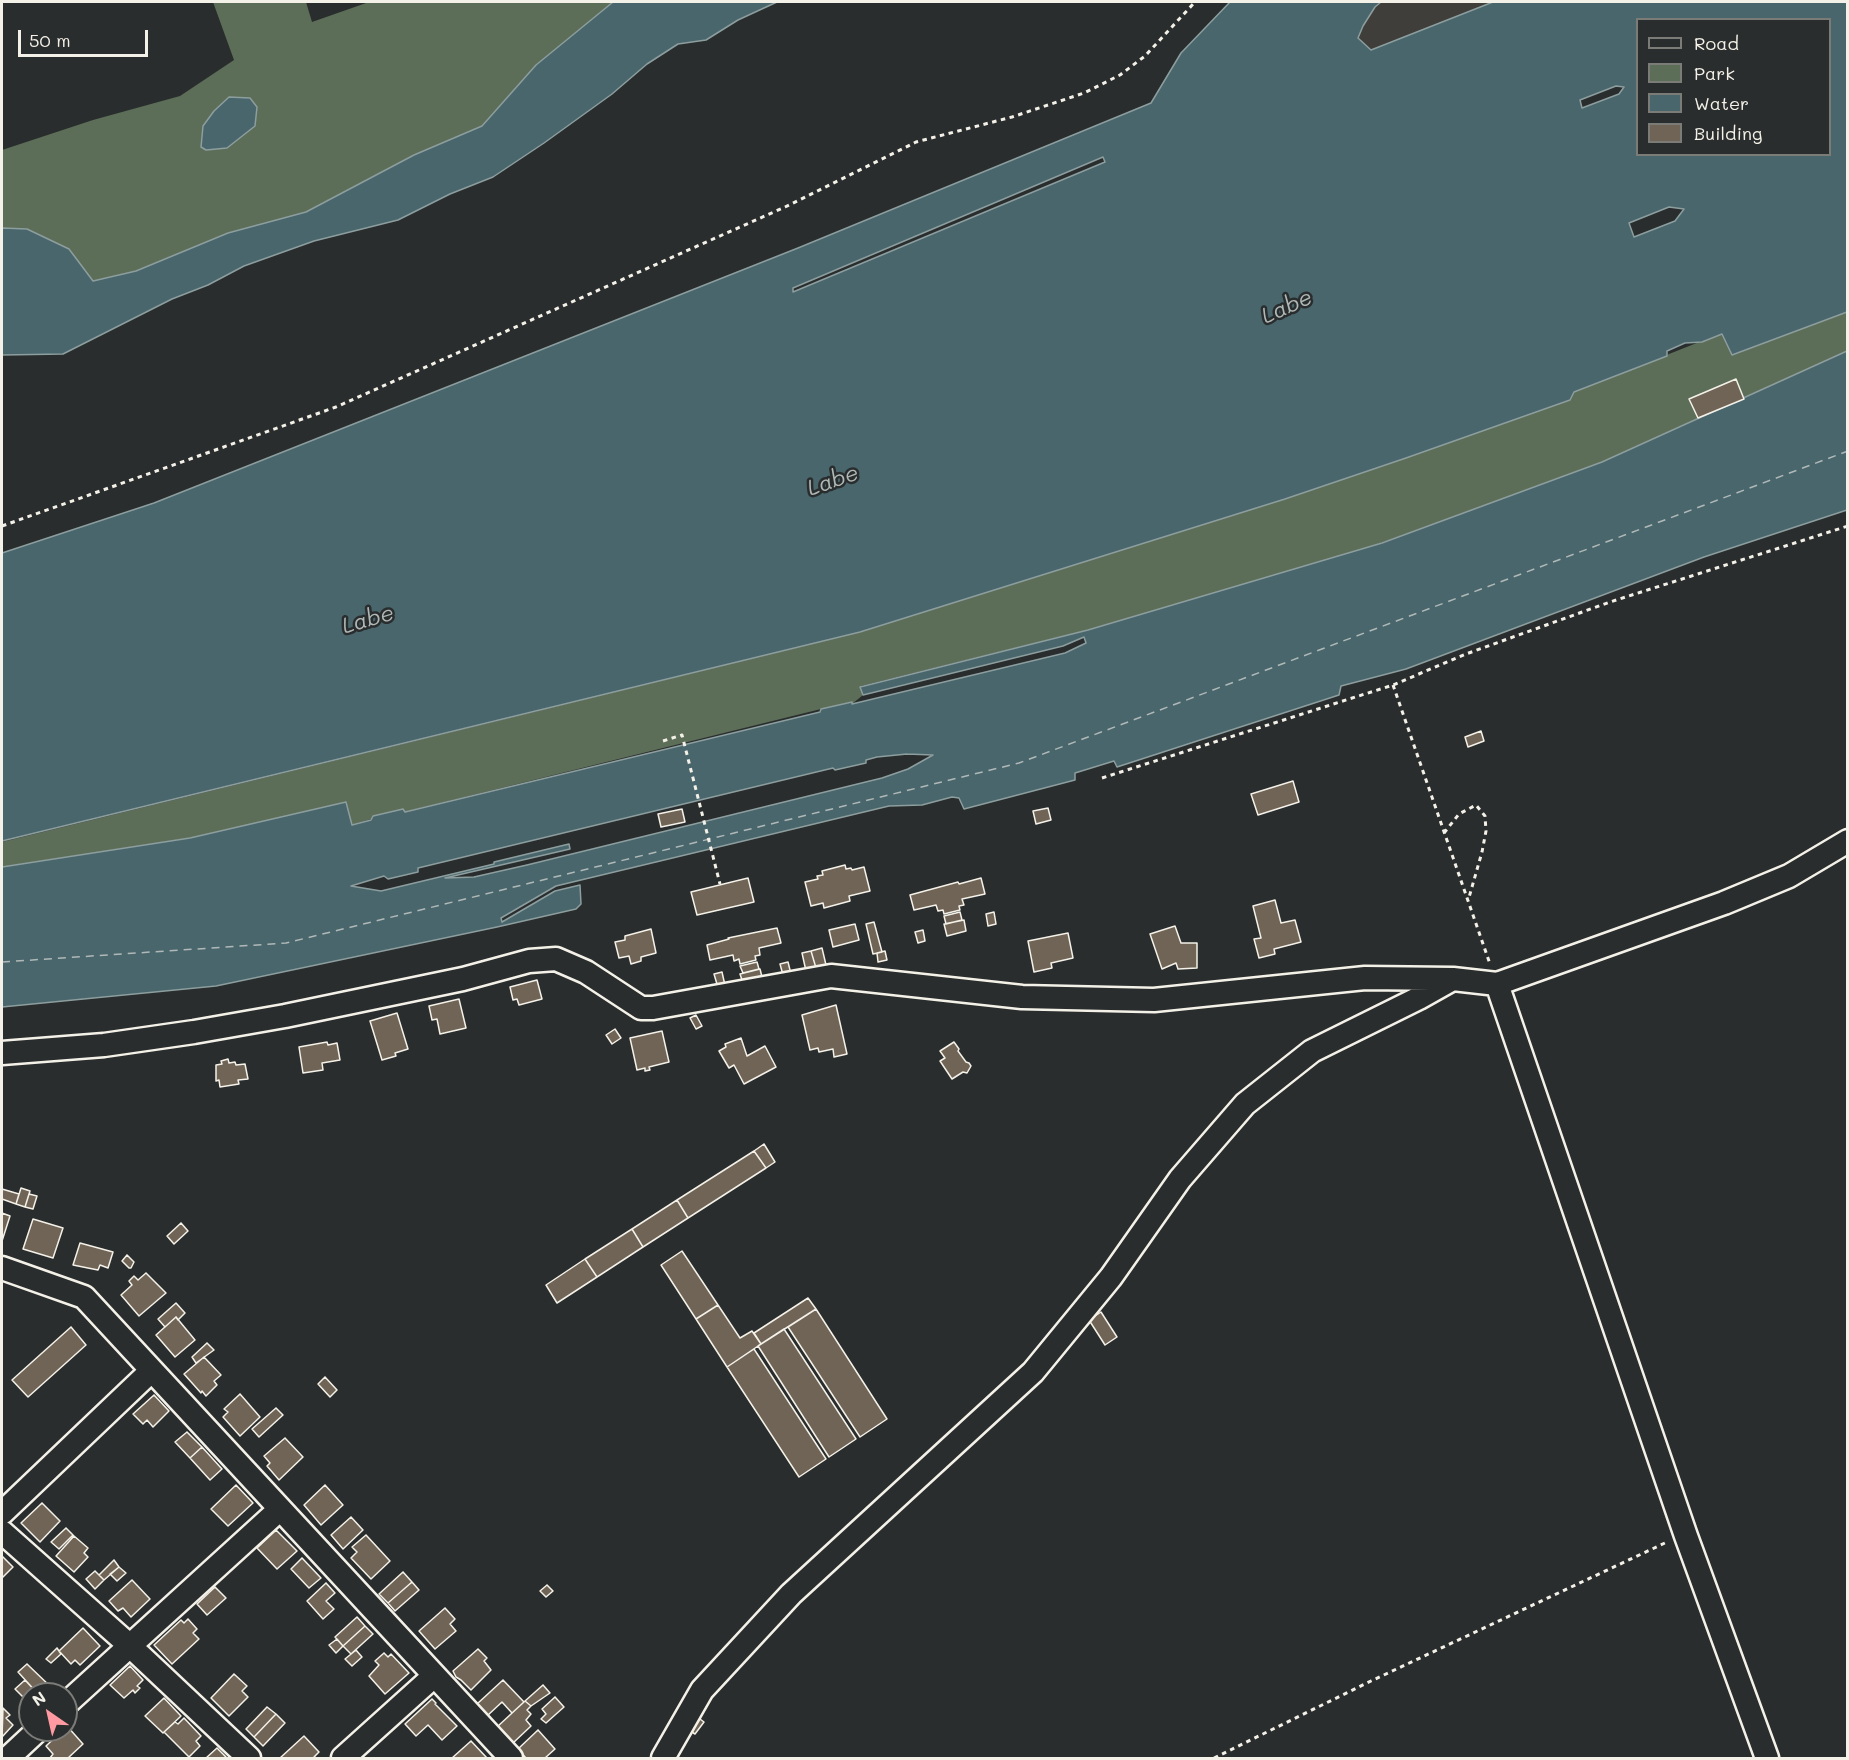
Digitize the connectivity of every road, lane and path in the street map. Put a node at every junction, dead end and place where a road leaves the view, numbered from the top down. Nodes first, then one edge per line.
1 (1195, 2) edge
2 (2, 526) edge
3 (1848, 526) edge
4 (1393, 686) junction
5 (663, 741) dead end
6 (1102, 778) dead end
7 (1444, 833) junction
8 (1848, 842) edge
9 (720, 884) dead end
10 (1468, 901) junction
11 (1453, 979) junction
12 (1497, 984) junction
13 (2, 1053) edge
14 (2, 1268) edge
15 (151, 1371) junction
16 (279, 1510) junction
17 (2, 1513) edge
18 (2, 1532) edge
19 (1686, 1536) junction
20 (129, 1645) junction
21 (434, 1676) junction
22 (78, 1693) edge
23 (25, 1742) edge
24 (8, 1758) edge
25 (249, 1758) edge
26 (343, 1758) edge
27 (511, 1758) edge
28 (663, 1758) edge
29 (1214, 1758) edge
30 (1767, 1758) edge

1 - 2 path
3 - 4 path
4 - 6 path
4 - 7 path
5 - 9 path
7 - 10 path
7 - 10 path
8 - 12 street
10 - 12 path
11 - 12 street
11 - 13 street
11 - 28 street
12 - 19 street
14 - 15 street
15 - 16 street
15 - 17 street
16 - 20 street
16 - 21 street
18 - 20 street
19 - 29 path
19 - 30 street
20 - 22 street
20 - 25 street
21 - 26 street
21 - 27 street
23 - 24 street

